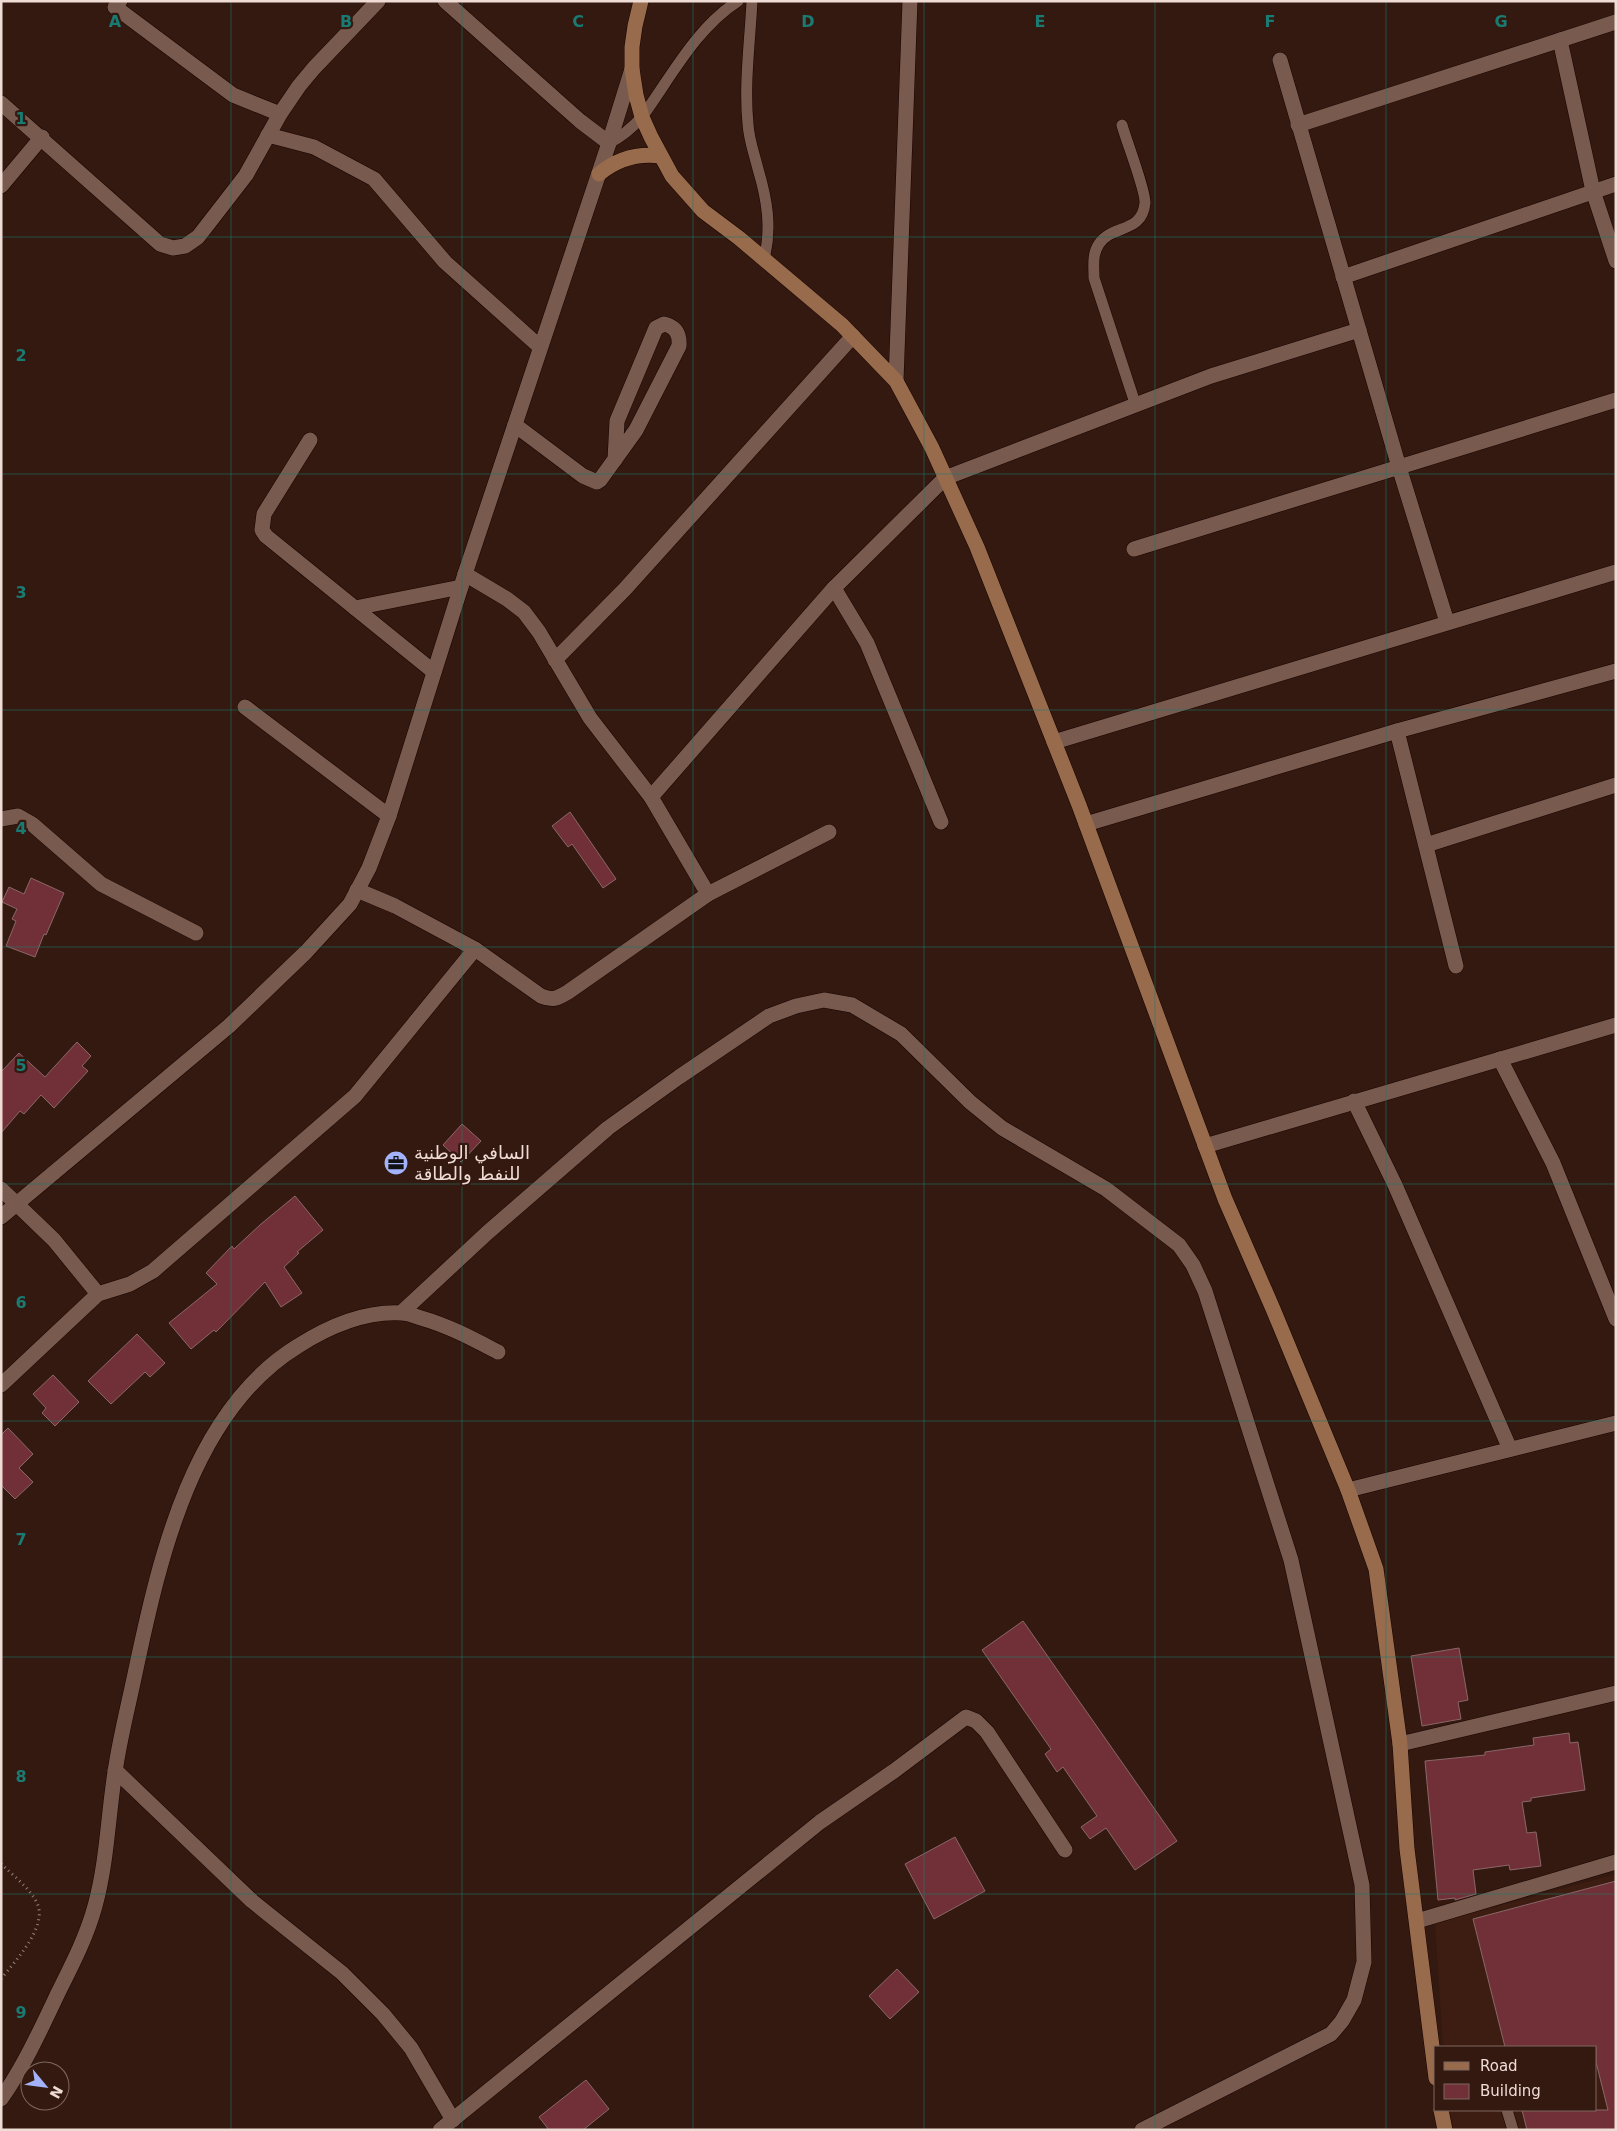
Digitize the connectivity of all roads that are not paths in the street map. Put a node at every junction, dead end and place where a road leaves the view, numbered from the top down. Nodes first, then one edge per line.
1 (378, 1) edge
2 (445, 1) edge
3 (641, 1) edge
4 (738, 1) edge
5 (752, 1) edge
6 (910, 1) edge
7 (115, 3) edge
8 (1616, 22) edge
9 (1560, 40) junction
10 (1280, 60) dead end
11 (632, 69) junction
12 (1, 103) edge
13 (280, 114) junction
14 (642, 117) junction
15 (1122, 125) dead end
16 (1298, 125) junction
17 (268, 135) junction
18 (42, 138) junction
19 (609, 143) junction
20 (660, 156) junction
21 (599, 174) junction
22 (1616, 184) edge
23 (1, 186) edge
24 (1593, 191) junction
25 (764, 259) junction
26 (1616, 261) edge
27 (1343, 277) junction
28 (1359, 330) junction
29 (853, 336) junction
30 (540, 347) junction
31 (896, 381) junction
32 (1616, 400) edge
33 (1136, 406) junction
34 (515, 425) junction
35 (310, 440) dead end
36 (615, 460) junction
37 (1399, 467) junction
38 (945, 478) junction
39 (1134, 549) dead end
40 (1616, 572) edge
41 (463, 580) junction
42 (834, 588) junction
43 (355, 608) junction
44 (1447, 622) junction
45 (555, 660) junction
46 (1616, 671) edge
47 (434, 672) junction
48 (245, 707) dead end
49 (1397, 731) junction
50 (1054, 742) junction
51 (1616, 785) edge
52 (650, 798) junction
53 (389, 816) junction
54 (1, 819) edge
55 (941, 822) dead end
56 (1086, 824) junction
57 (830, 832) dead end
58 (1426, 844) junction
59 (357, 890) junction
60 (708, 894) junction
61 (196, 933) dead end
62 (475, 949) junction
63 (1456, 966) dead end
64 (1616, 1025) edge
65 (1500, 1059) junction
66 (1354, 1101) junction
67 (1205, 1146) junction
68 (1, 1189) edge
69 (17, 1204) junction
70 (1, 1217) edge
71 (98, 1294) junction
72 (402, 1312) junction
73 (1616, 1319) edge
74 (498, 1352) dead end
75 (1, 1385) edge
76 (1616, 1423) edge
77 (1510, 1449) junction
78 (1348, 1490) junction
79 (1616, 1693) edge
80 (1400, 1744) junction
81 (115, 1770) junction
82 (1065, 1850) dead end
83 (1616, 1862) edge
84 (1417, 1921) junction
85 (1434, 2061) edge
86 (1, 2099) edge
87 (1442, 2111) edge
88 (1507, 2111) edge
89 (453, 2120) junction
90 (440, 2130) edge
91 (1142, 2130) edge
92 (1445, 2130) edge
93 (1513, 2130) edge

1 - 13 street
2 - 19 street
3 - 11 main road
4 - 14 lane
5 - 25 lane
6 - 31 street
7 - 13 street
8 - 9 street
9 - 16 street
9 - 24 street
10 - 16 street
11 - 14 main road
11 - 19 street
12 - 18 street
13 - 17 street
14 - 19 lane
14 - 20 main road
15 - 33 lane
16 - 27 street
17 - 18 street
17 - 30 street
18 - 23 street
19 - 21 street
20 - 21 main road
20 - 25 main road
21 - 30 street
22 - 24 street
24 - 26 street
24 - 27 street
25 - 29 main road
27 - 28 street
28 - 33 street
28 - 37 street
29 - 31 main road
29 - 45 street
30 - 34 street
31 - 38 main road
32 - 37 street
33 - 38 street
34 - 36 street
34 - 41 street
35 - 43 street
36 - 36 street
37 - 39 street
37 - 44 street
38 - 42 street
38 - 50 main road
40 - 44 street
41 - 43 street
41 - 45 street
41 - 47 street
42 - 52 street
42 - 55 street
43 - 47 street
44 - 50 street
45 - 52 street
46 - 49 street
47 - 53 street
48 - 53 street
49 - 56 street
49 - 58 street
50 - 56 main road
51 - 58 street
52 - 60 street
53 - 59 street
54 - 61 street
56 - 67 main road
57 - 60 street
58 - 63 street
59 - 62 street
59 - 69 street
60 - 62 street
62 - 71 street
64 - 65 street
65 - 66 street
65 - 73 street
66 - 67 street
66 - 77 street
67 - 78 main road
68 - 69 street
69 - 70 street
69 - 71 street
71 - 75 street
72 - 74 street
72 - 81 street
72 - 91 street
76 - 77 street
77 - 78 street
78 - 80 main road
79 - 80 street
80 - 84 main road
81 - 86 street
81 - 89 street
82 - 89 street
83 - 84 street
84 - 85 main road
87 - 92 main road
88 - 93 lane
89 - 90 street

